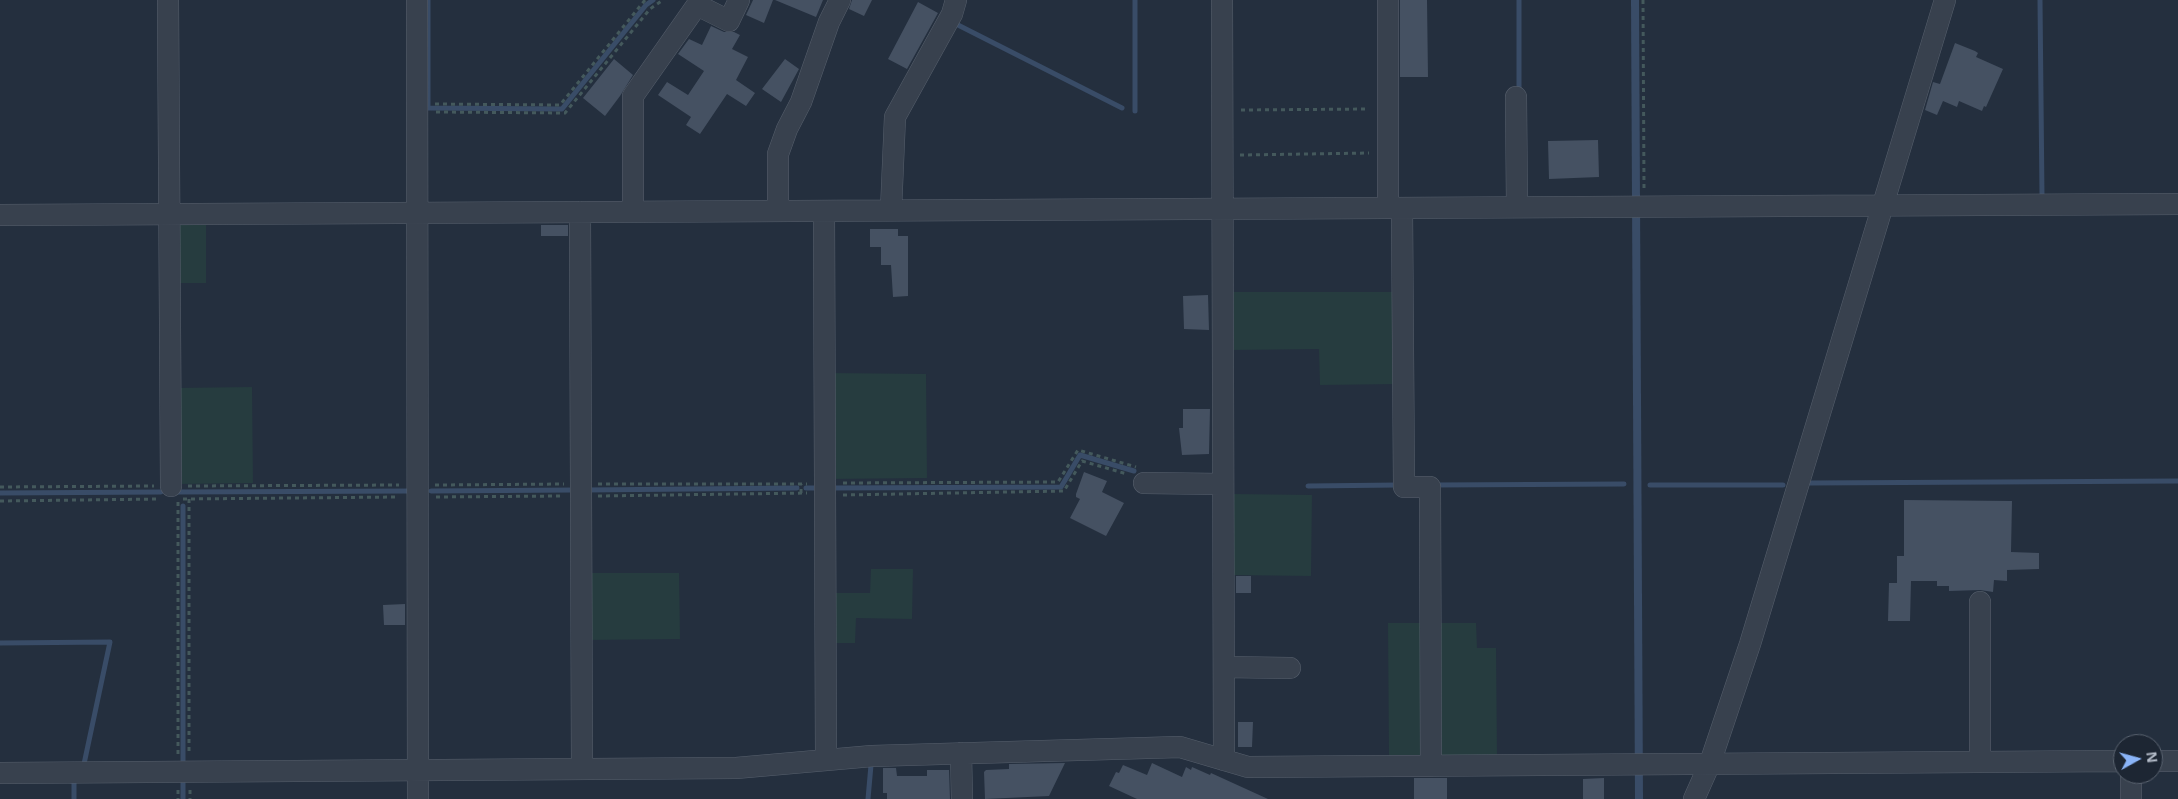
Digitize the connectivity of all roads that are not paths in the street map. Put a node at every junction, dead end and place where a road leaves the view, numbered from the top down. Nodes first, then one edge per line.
1 (168, 0) edge
2 (417, 0) edge
3 (739, 0) edge
4 (840, 0) edge
5 (956, 0) edge
6 (1222, 0) edge
7 (1388, 0) edge
8 (1945, 0) edge
9 (1516, 97) dead end
10 (2178, 204) edge
11 (1882, 205) junction
12 (1517, 207) junction
13 (1223, 208) junction
14 (1395, 208) junction
15 (891, 210) junction
16 (778, 211) junction
17 (824, 211) junction
18 (580, 212) junction
19 (633, 212) junction
20 (418, 213) junction
21 (169, 214) junction
22 (0, 215) edge
23 (1144, 483) road end
24 (1222, 484) junction
25 (175, 493) road end
26 (1980, 602) dead end
27 (1224, 667) junction
28 (1290, 668) dead end
29 (961, 754) junction
30 (826, 760) junction
31 (1224, 760) junction
32 (2113, 761) edge
33 (2163, 761) edge
34 (2178, 761) edge
35 (1980, 762) junction
36 (1710, 763) junction
37 (1431, 766) junction
38 (582, 769) junction
39 (418, 770) junction
40 (0, 773) edge
41 (2131, 784) edge
42 (418, 799) edge
43 (962, 799) edge
44 (1694, 799) edge
45 (2131, 799) edge

1 - 21 street
2 - 20 street
3 - 19 street
4 - 16 street
5 - 15 street
6 - 13 street
7 - 14 street
8 - 11 street
9 - 12 street
10 - 11 street
11 - 12 street
11 - 36 street
12 - 14 street
13 - 14 street
13 - 15 street
13 - 24 street
14 - 37 street
15 - 17 street
16 - 17 street
16 - 19 street
17 - 30 street
18 - 19 street
18 - 20 street
18 - 38 street
20 - 21 street
20 - 39 street
21 - 22 street
21 - 25 street
23 - 24 street
24 - 27 street
26 - 35 street
27 - 28 street
27 - 31 street
29 - 30 street
29 - 31 street
29 - 43 street
30 - 38 street
31 - 37 street
32 - 35 street
33 - 34 street
35 - 36 street
36 - 37 street
36 - 44 street
38 - 39 street
39 - 40 street
39 - 42 street
41 - 45 street

